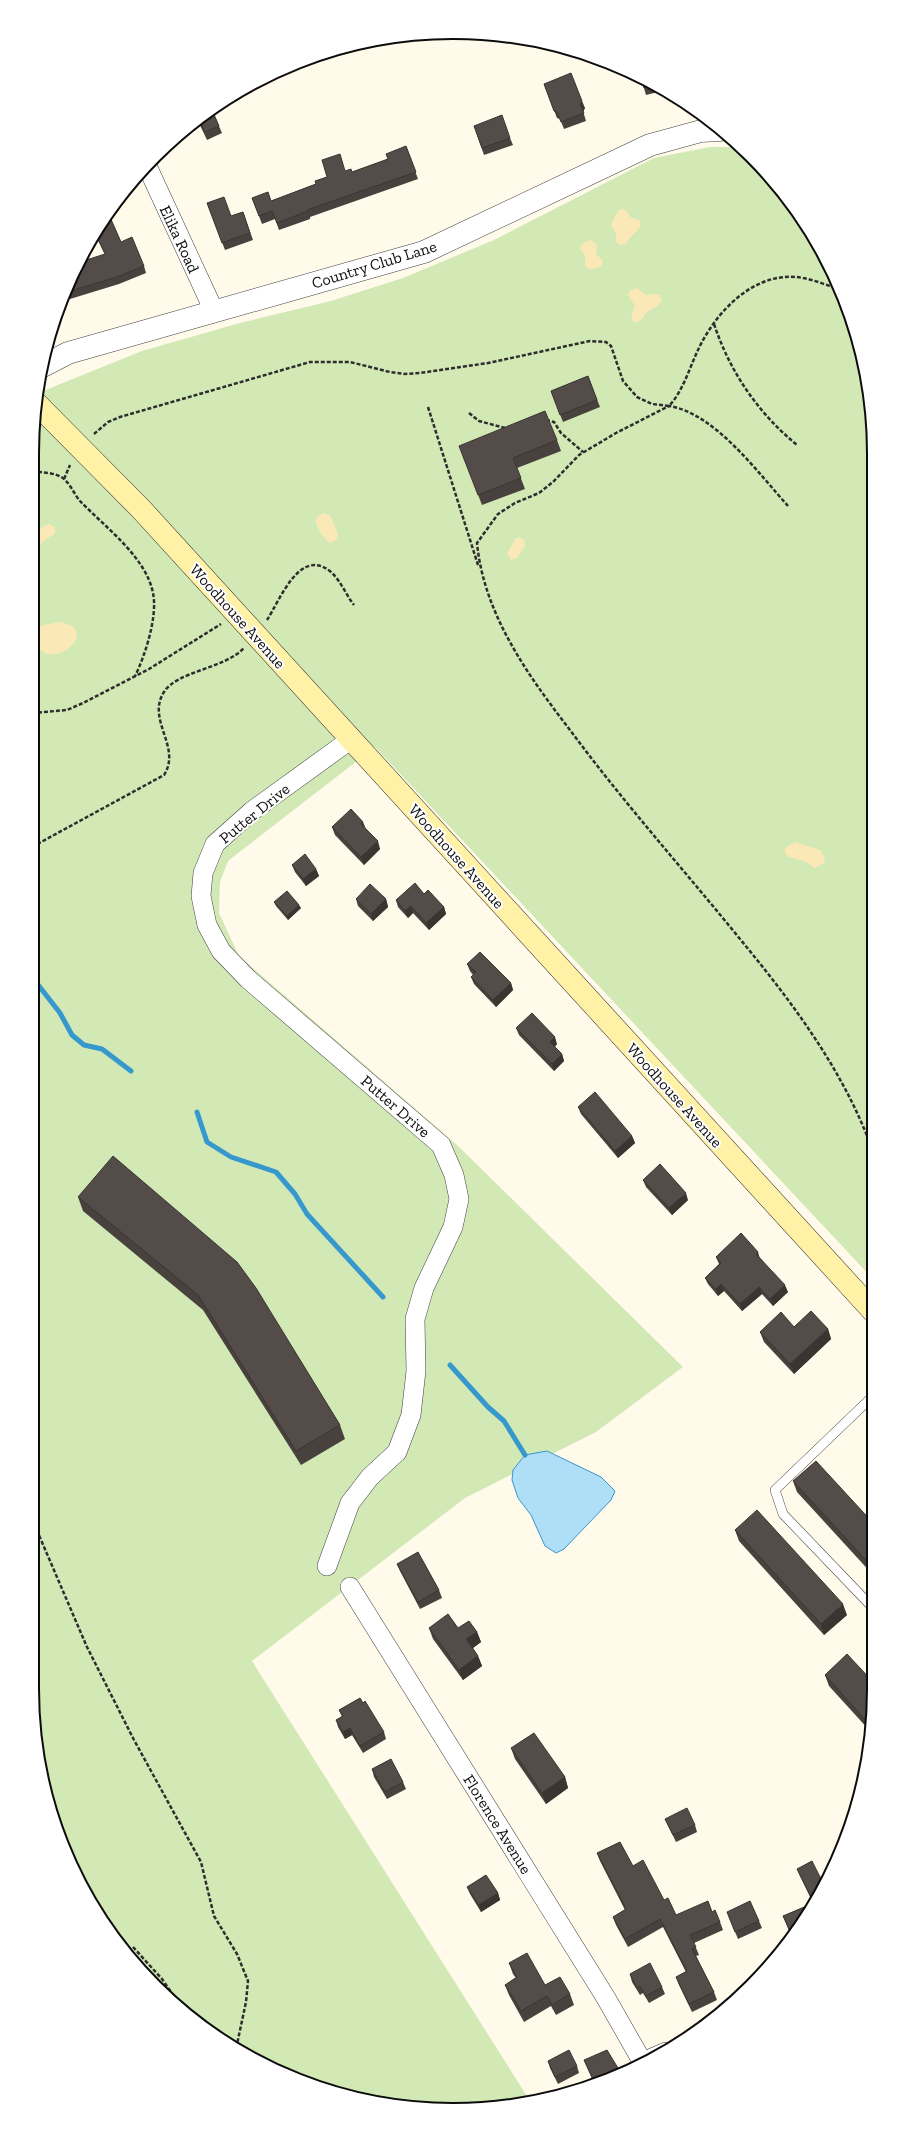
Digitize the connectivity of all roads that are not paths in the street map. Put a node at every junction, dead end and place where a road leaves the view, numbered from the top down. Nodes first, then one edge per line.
1 (712, 130) edge
2 (149, 172) edge
3 (214, 311) junction
4 (49, 362) edge
5 (42, 409) edge
6 (350, 740) junction
7 (867, 1304) edge
8 (867, 1402) edge
9 (327, 1566) dead end
10 (350, 1587) dead end
11 (867, 1602) edge
12 (640, 2058) edge

1 - 3 street, Country Club Lane
2 - 3 street, Elika Road
3 - 4 street, Country Club Lane
5 - 6 main road, Woodhouse Avenue
6 - 7 main road, Woodhouse Avenue
6 - 9 street, Putter Drive
8 - 11 lane
10 - 12 street, Florence Avenue

